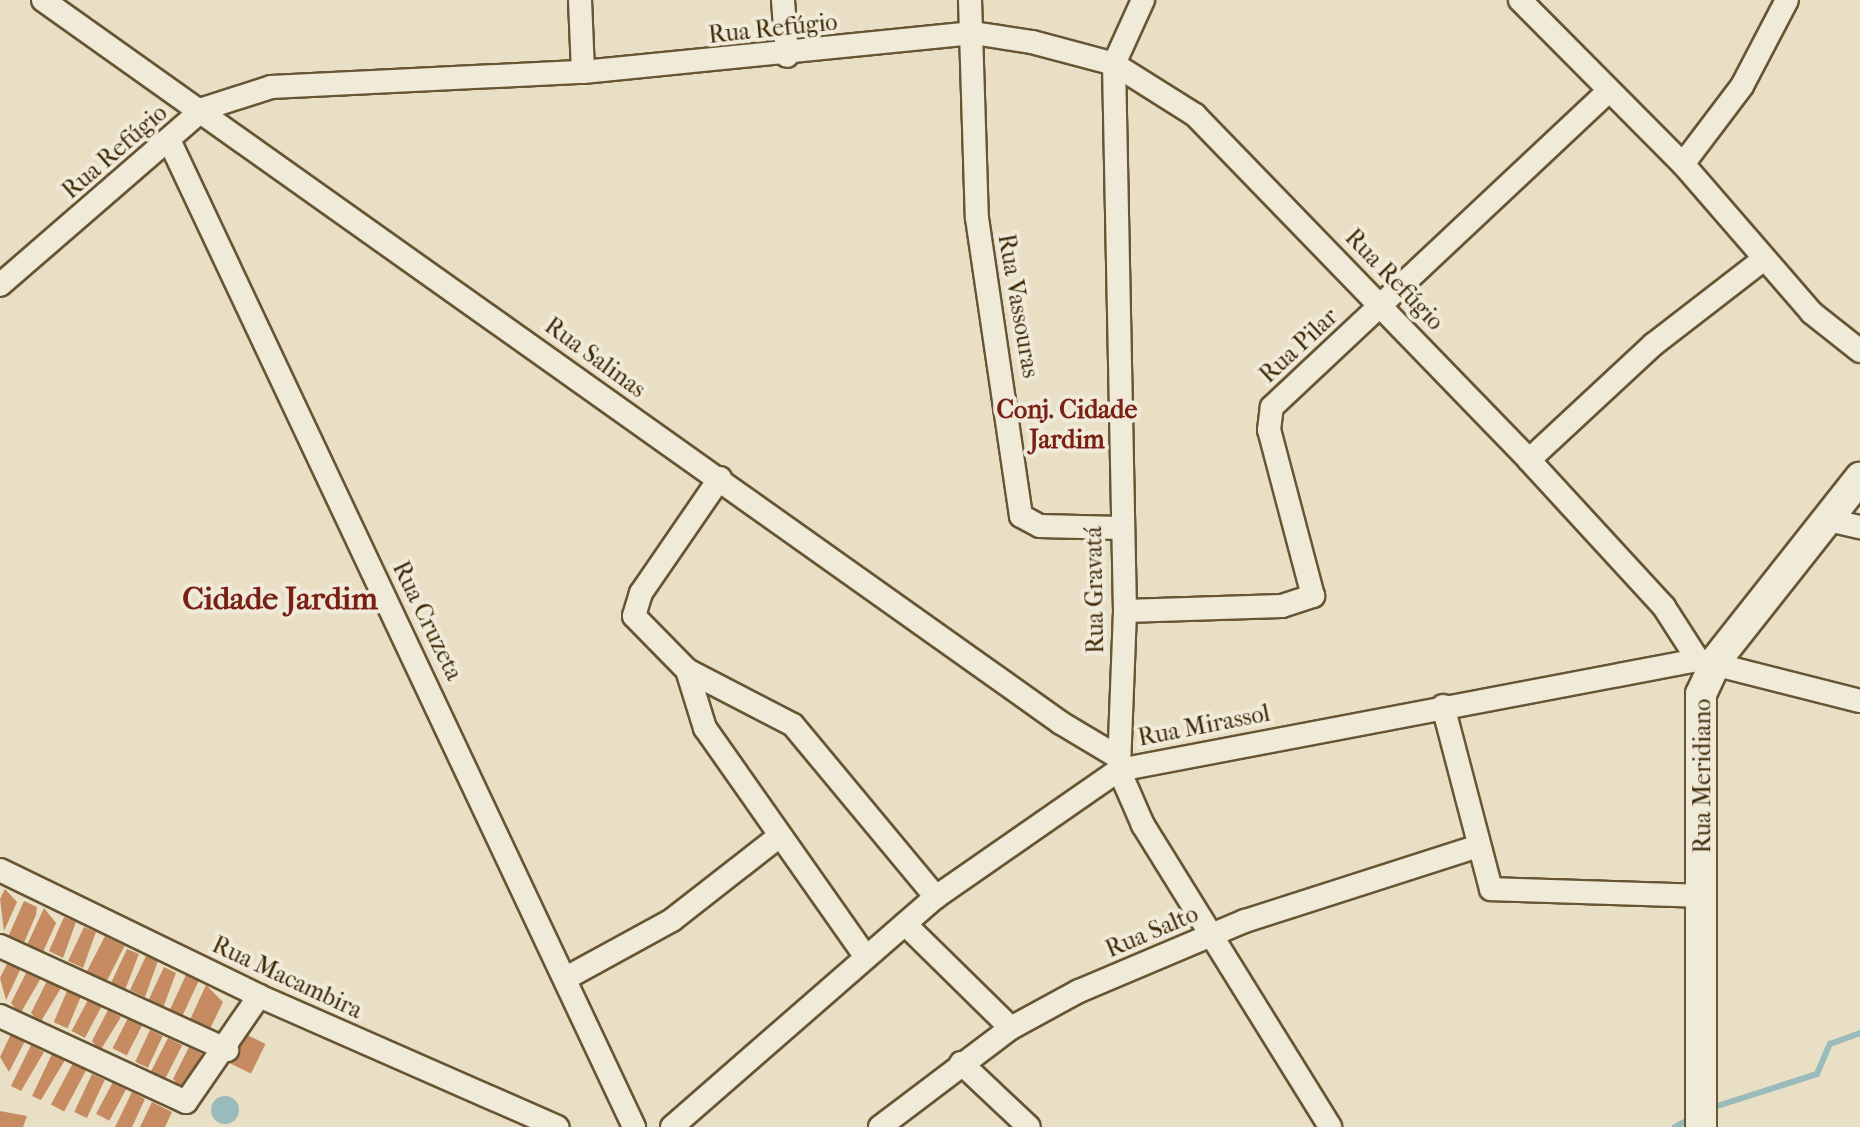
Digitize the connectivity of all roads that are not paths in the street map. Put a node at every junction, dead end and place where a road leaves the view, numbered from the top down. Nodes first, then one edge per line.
1 (580, 0) edge
2 (783, 0) edge
3 (970, 0) edge
4 (1143, 0) edge
5 (1520, 0) edge
6 (1787, 0) edge
7 (49, 2) edge
8 (973, 33) junction
9 (787, 56) junction
10 (1114, 64) junction
11 (583, 72) junction
12 (1609, 91) junction
13 (203, 109) junction
14 (169, 140) junction
15 (1683, 164) junction
16 (1764, 259) junction
17 (0, 285) edge
18 (1382, 303) junction
19 (1860, 351) edge
20 (1529, 460) junction
21 (720, 478) junction
22 (1860, 478) edge
23 (1846, 524) edge
24 (1121, 528) junction
25 (1125, 611) junction
26 (1708, 660) junction
27 (687, 670) junction
28 (1860, 701) edge
29 (1443, 706) junction
30 (1119, 763) junction
31 (777, 838) junction
32 (1476, 847) junction
33 (0, 870) edge
34 (1702, 896) junction
35 (936, 897) junction
36 (905, 924) junction
37 (1213, 934) junction
38 (0, 946) edge
39 (866, 957) junction
40 (568, 977) junction
41 (259, 996) junction
42 (0, 1016) edge
43 (1011, 1028) junction
44 (227, 1050) junction
45 (961, 1063) junction
46 (557, 1127) edge
47 (634, 1127) edge
48 (672, 1127) edge
49 (880, 1127) edge
50 (1029, 1127) edge
51 (1330, 1127) edge
52 (1701, 1127) edge

1 - 11 street
2 - 9 street
3 - 8 street, Rua Vassouras
4 - 10 street, Rua Gravatá
5 - 12 street
6 - 15 street
7 - 13 street, Rua Salinas
8 - 9 street, Rua Refúgio
8 - 10 street, Rua Refúgio
8 - 24 street, Rua Vassouras
9 - 11 street, Rua Refúgio
10 - 18 street, Rua Refúgio
10 - 24 street, Rua Gravatá
11 - 13 street, Rua Refúgio
12 - 15 street
12 - 18 street, Rua Pilar
13 - 14 street, Rua Refúgio
13 - 21 street, Rua Salinas
14 - 17 street, Rua Refúgio
14 - 40 street, Rua Cruzeta
15 - 16 street
16 - 19 street
16 - 20 street
18 - 20 street, Rua Refúgio
18 - 25 street, Rua Pilar
20 - 26 street, Rua Refúgio
21 - 27 street
21 - 30 street, Rua Salinas
22 - 23 street, Rua Meridiano
23 - 26 street, Rua Meridiano
24 - 25 street, Rua Gravatá
25 - 30 street, Rua Gravatá
26 - 28 street, Rua Mirassol
26 - 29 street, Rua Mirassol
26 - 34 street, Rua Meridiano
27 - 31 street
27 - 35 street
29 - 30 street, Rua Mirassol
29 - 32 street
30 - 35 street, Rua Mirassol
30 - 37 street, Rua Gravatá
31 - 39 street
31 - 40 street
32 - 34 street
32 - 37 street, Rua Salto
33 - 41 street, Rua Macambira
34 - 52 street, Rua Meridiano
35 - 36 street, Rua Mirassol
36 - 39 street, Rua Mirassol
36 - 43 street
37 - 43 street, Rua Salto
37 - 51 street, Rua Gravatá
38 - 44 street
39 - 48 street, Rua Mirassol
40 - 47 street, Rua Cruzeta
41 - 44 street
41 - 46 street, Rua Macambira
42 - 44 street
43 - 45 street, Rua Salto
45 - 49 street, Rua Salto
45 - 50 street

